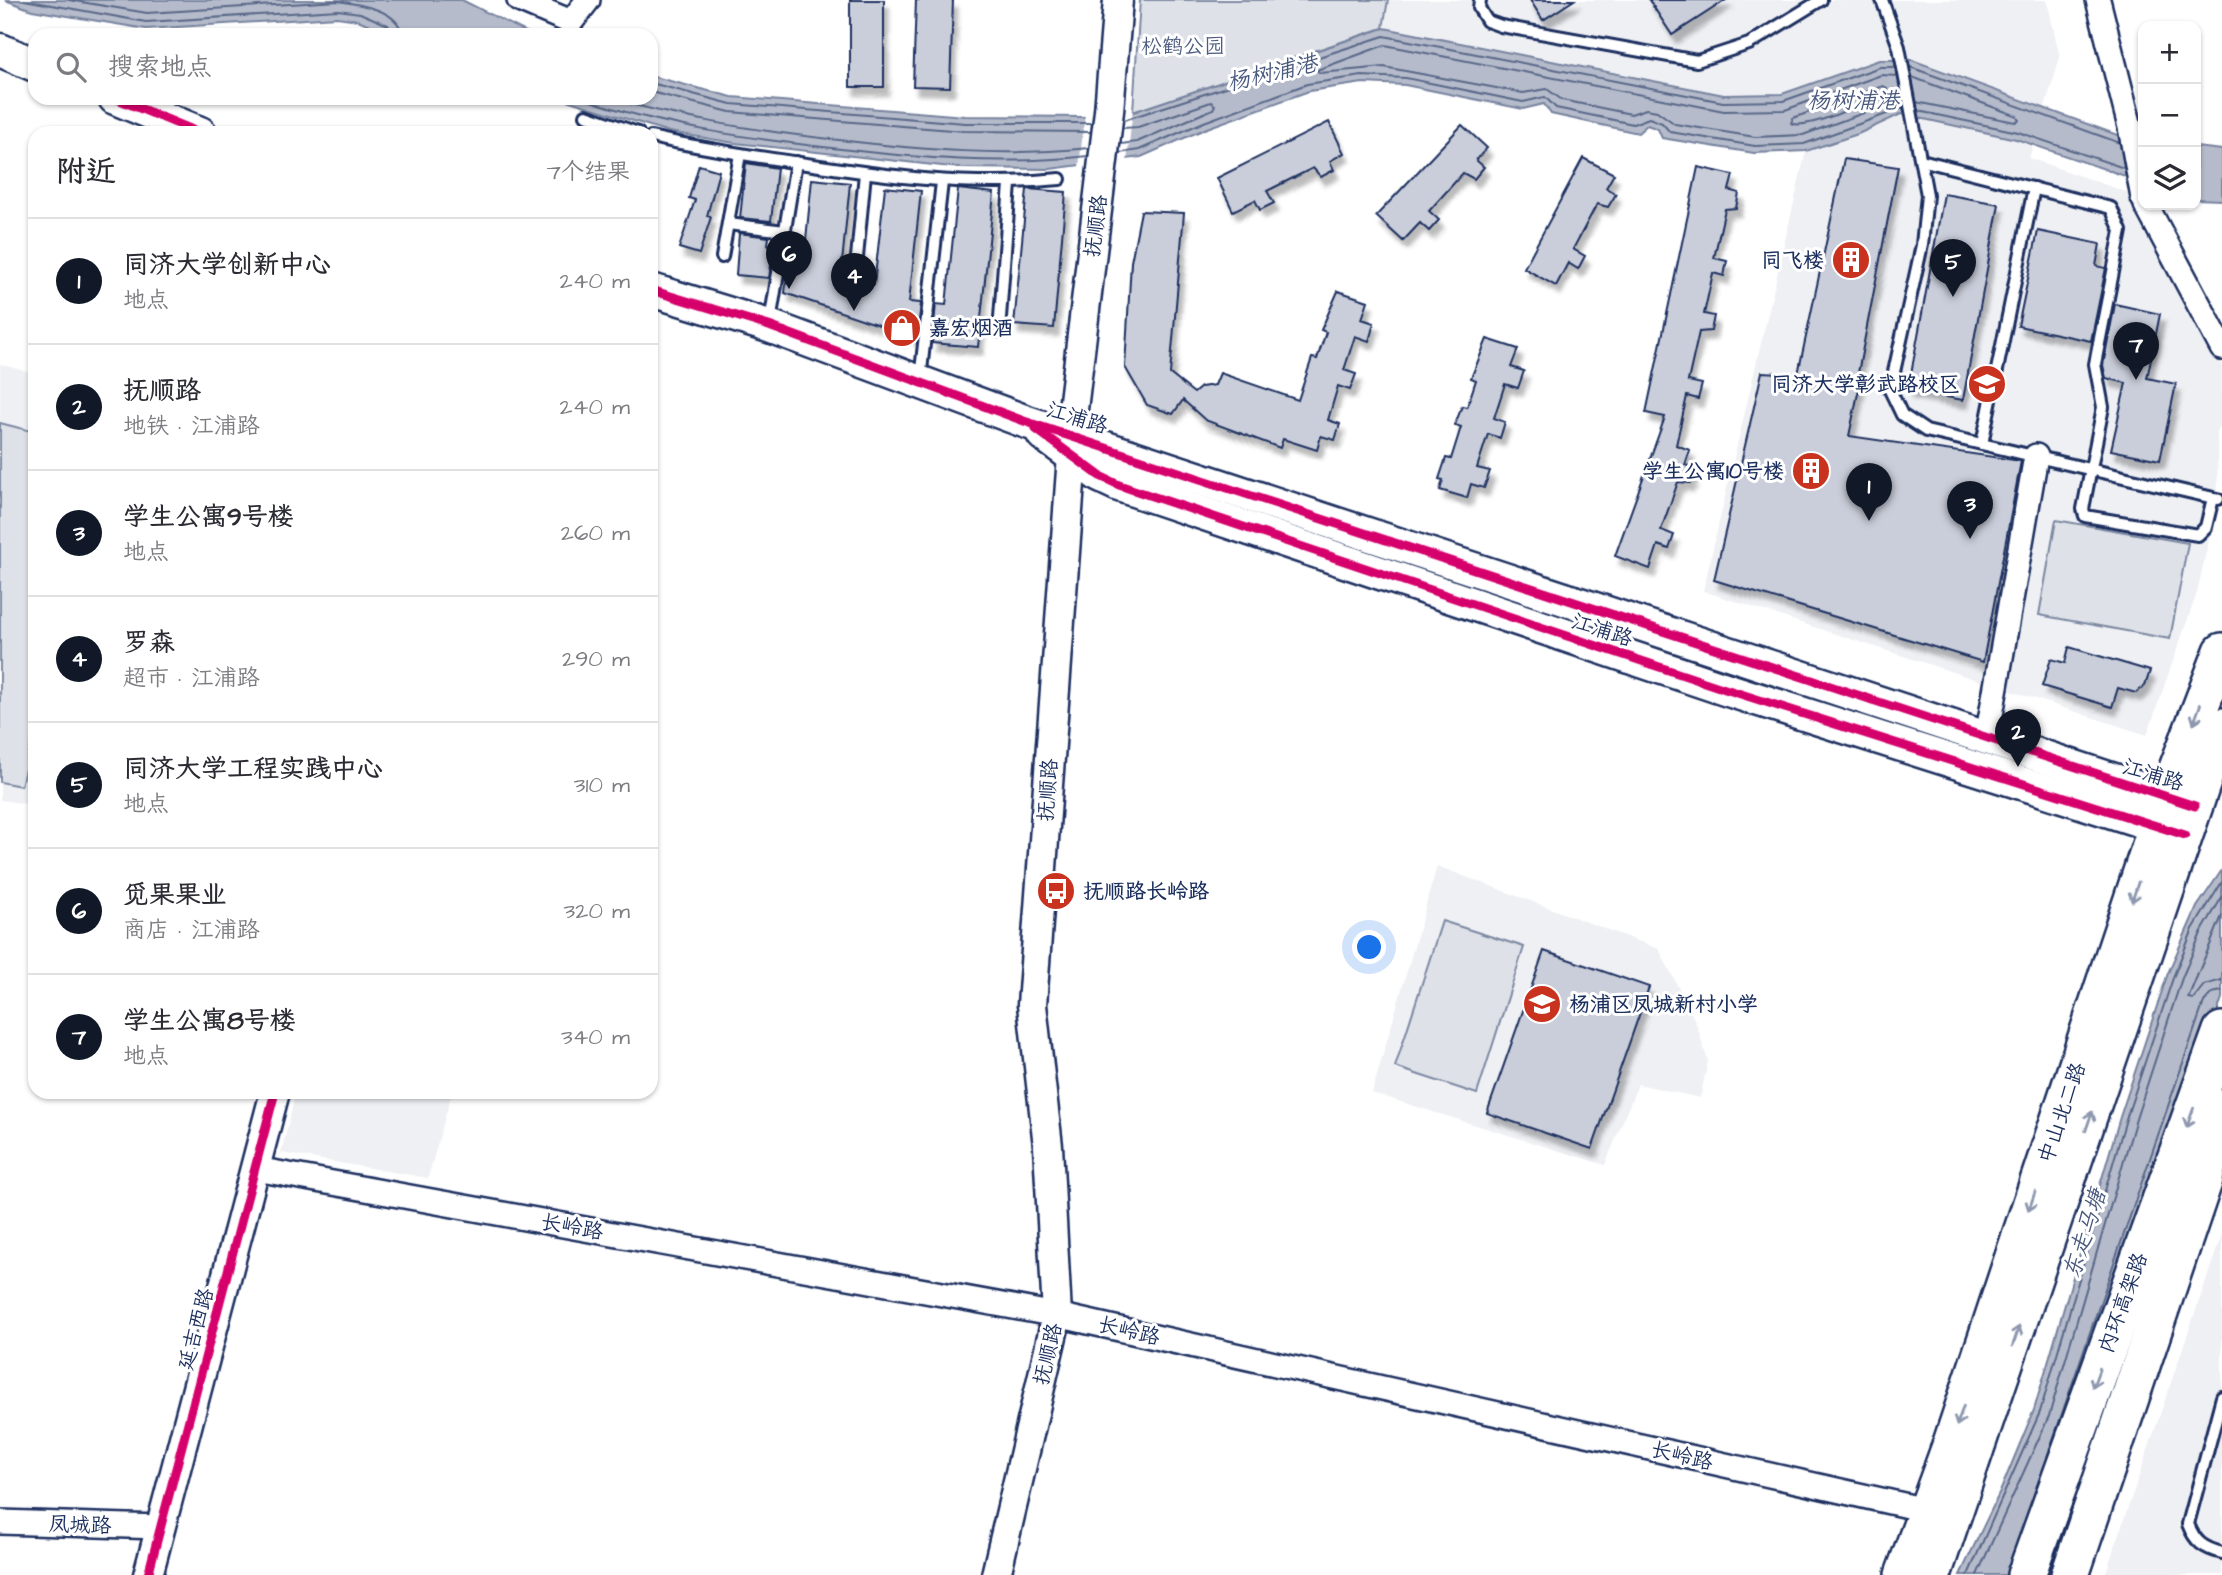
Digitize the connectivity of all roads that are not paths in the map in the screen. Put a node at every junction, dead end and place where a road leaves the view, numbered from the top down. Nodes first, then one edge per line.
1 (519, 0) edge
2 (587, 0) edge
3 (1118, 0) edge
4 (1480, 0) edge
5 (1821, 0) edge
6 (1882, 0) edge
7 (2098, 0) edge
8 (0, 50) edge
9 (28, 62) edge
10 (133, 105) edge
11 (586, 115) dead end
12 (183, 126) edge
13 (618, 126) edge
14 (658, 138) edge
15 (740, 154) junction
16 (1921, 160) junction
17 (796, 162) junction
18 (2138, 171) edge
19 (865, 173) junction
20 (1060, 179) dead end
21 (942, 183) junction
22 (1010, 184) junction
23 (2034, 188) junction
24 (2149, 210) edge
25 (727, 225) junction
26 (785, 231) junction
27 (722, 257) dead end
28 (856, 268) dead end
29 (658, 292) edge
30 (769, 326) junction
31 (999, 331) dead end
32 (2222, 348) edge
33 (920, 383) junction
34 (1982, 444) junction
35 (1071, 445) junction
36 (2036, 456) junction
37 (2091, 468) junction
38 (2222, 651) edge
39 (2222, 726) edge
40 (1987, 738) dead end
41 (2176, 816) junction
42 (2222, 1031) edge
43 (273, 1099) edge
44 (2221, 1105) edge
45 (256, 1170) junction
46 (1057, 1315) junction
47 (2222, 1397) edge
48 (1941, 1514) junction
49 (0, 1522) edge
50 (160, 1527) junction
51 (2222, 1553) edge
52 (148, 1575) edge
53 (996, 1575) edge
54 (1903, 1575) edge
55 (1933, 1575) edge
56 (2026, 1575) edge
57 (2052, 1575) edge
58 (2070, 1575) edge

1 - 2 street
3 - 35 street, 抚顺路
4 - 5 lane
6 - 16 lane
7 - 18 street
8 - 9 main road
10 - 12 main road
11 - 13 lane
14 - 15 lane
15 - 17 lane
15 - 25 lane
16 - 23 lane
16 - 34 lane
17 - 19 lane
17 - 26 lane
19 - 21 lane
19 - 28 lane
20 - 22 lane
21 - 22 lane
21 - 33 lane
22 - 31 lane
23 - 34 lane
23 - 37 lane
24 - 32 street
25 - 26 lane
25 - 27 lane
26 - 30 lane
29 - 30 main road, 江浦路
30 - 33 main road, 江浦路
33 - 35 main road, 江浦路
34 - 36 lane
35 - 41 main road, 江浦路
35 - 46 street, 抚顺路
36 - 37 lane
36 - 40 street
37 - 37 lane
38 -> 41 main road, 中山北二路
39 - 41 main road, 中山北二路
41 - 48 main road, 中山北二路
42 -> 56 highway, 内环高架路
43 - 45 street, 延吉西路
44 - 57 highway, 内环高架路
44 - 58 highway
45 - 46 street, 长岭路
45 - 50 street, 延吉西路
46 - 48 street, 长岭路
46 - 53 street, 抚顺路
47 - 51 lane
48 - 54 main road, 中山北二路
48 - 55 main road, 中山北二路
49 - 50 street, 凤城路
50 - 52 street, 延吉西路

